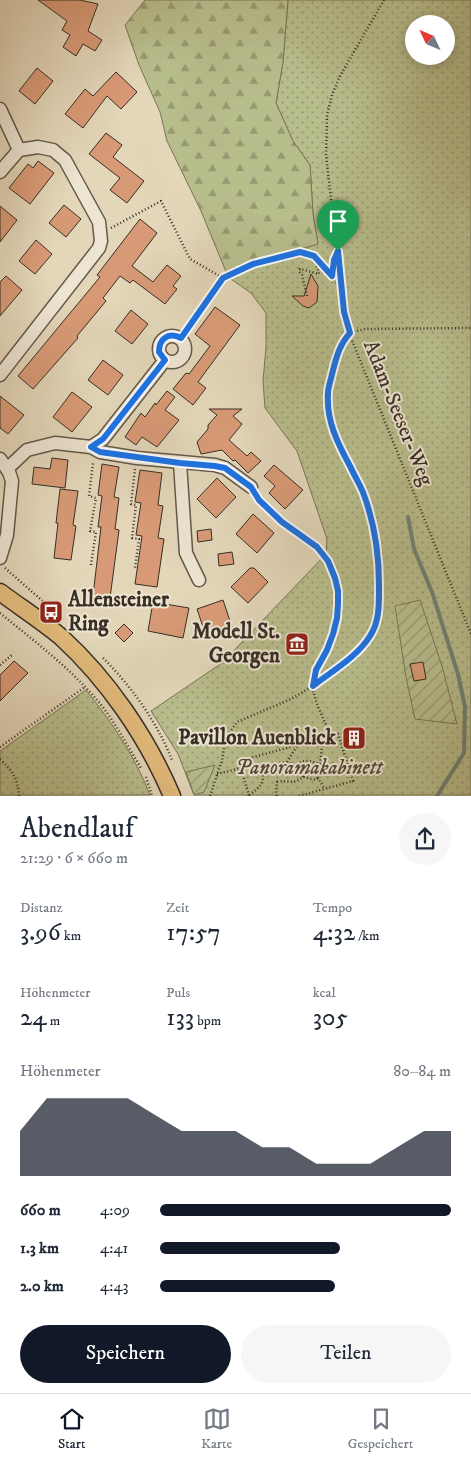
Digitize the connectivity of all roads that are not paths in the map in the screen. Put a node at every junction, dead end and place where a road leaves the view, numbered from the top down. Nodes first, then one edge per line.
1 (0, 109) edge
2 (19, 150) junction
3 (0, 172) edge
4 (165, 360) junction
5 (0, 375) edge
6 (93, 448) junction
7 (180, 463) junction
8 (3, 464) edge
9 (251, 487) road end
10 (0, 558) edge
11 (199, 580) dead end
12 (0, 592) edge
13 (172, 796) edge

1 - 2 street
2 - 3 street
2 - 5 street
4 - 4 street
4 - 6 street
6 - 7 street
6 - 8 street
7 - 9 street
7 - 11 street
8 - 10 street
12 - 13 main road

